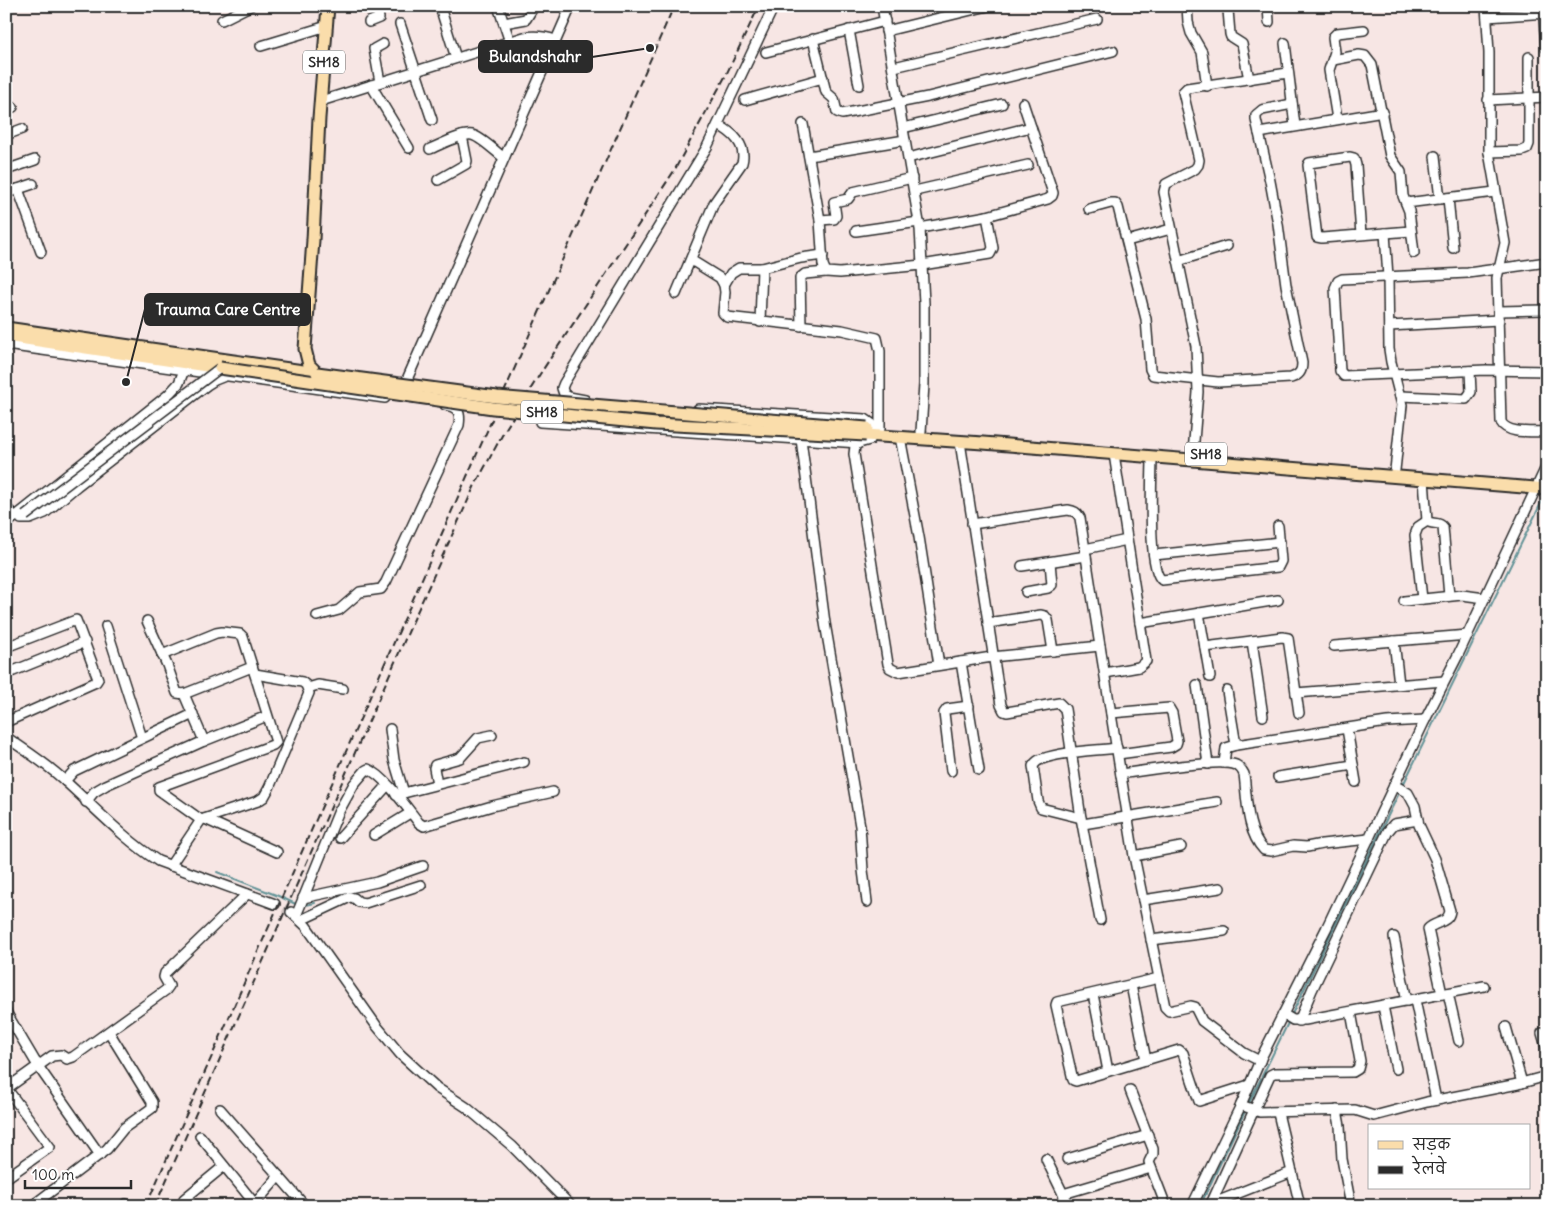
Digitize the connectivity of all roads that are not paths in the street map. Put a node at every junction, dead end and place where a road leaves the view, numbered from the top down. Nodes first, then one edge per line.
1 (250, 6) edge
2 (328, 6) edge
3 (377, 6) edge
4 (498, 6) edge
5 (534, 6) edge
6 (571, 6) edge
7 (774, 6) edge
8 (882, 6) edge
9 (988, 6) edge
10 (1187, 6) edge
11 (1268, 6) edge
12 (1486, 6) edge
13 (440, 7) edge
14 (1228, 10) dead end
15 (1544, 10) edge
16 (1488, 17) junction
17 (222, 20) dead end
18 (1097, 20) dead end
19 (884, 21) junction
20 (369, 22) dead end
21 (1269, 22) dead end
22 (400, 24) dead end
23 (504, 24) junction
24 (327, 26) junction
25 (849, 30) junction
26 (1364, 30) dead end
27 (886, 31) junction
28 (555, 40) junction
29 (813, 40) junction
30 (510, 42) junction
31 (1285, 43) dead end
32 (383, 44) dead end
33 (261, 46) dead end
34 (1546, 48) edge
35 (766, 52) dead end
36 (1112, 52) dead end
37 (1529, 57) dead end
38 (456, 58) junction
39 (1333, 60) junction
40 (894, 67) junction
41 (417, 71) junction
42 (1288, 73) junction
43 (823, 78) junction
44 (1248, 80) junction
45 (376, 84) junction
46 (859, 85) dead end
47 (1207, 86) junction
48 (1547, 97) edge
49 (1529, 98) junction
50 (745, 100) dead end
51 (1488, 100) junction
52 (321, 101) junction
53 (898, 102) junction
54 (1023, 103) dead end
55 (1002, 104) dead end
56 (1292, 104) junction
57 (1383, 112) junction
58 (1337, 119) junction
59 (432, 120) dead end
60 (804, 124) dead end
61 (718, 125) junction
62 (1295, 126) junction
63 (1031, 127) junction
64 (902, 128) junction
65 (22, 129) dead end
66 (1259, 133) junction
67 (6, 135) edge
68 (462, 136) junction
69 (905, 140) junction
70 (409, 148) dead end
71 (430, 149) dead end
72 (1488, 152) junction
73 (809, 156) junction
74 (1435, 156) dead end
75 (504, 158) junction
76 (908, 158) junction
77 (35, 160) dead end
78 (1028, 164) dead end
79 (6, 170) edge
80 (912, 178) junction
81 (438, 180) dead end
82 (33, 184) dead end
83 (18, 189) junction
84 (915, 191) junction
85 (1495, 192) junction
86 (6, 193) edge
87 (1444, 199) junction
88 (1406, 203) junction
89 (1089, 209) dead end
90 (987, 216) junction
91 (820, 220) junction
92 (920, 225) junction
93 (1171, 229) junction
94 (856, 231) dead end
95 (1411, 231) junction
96 (1385, 233) junction
97 (1361, 235) junction
98 (1126, 241) junction
99 (1227, 246) dead end
100 (1453, 248) dead end
101 (41, 252) dead end
102 (1414, 253) dead end
103 (823, 255) junction
104 (691, 260) junction
105 (1178, 261) junction
106 (1547, 262) edge
107 (922, 265) junction
108 (762, 268) junction
109 (1499, 268) junction
110 (826, 272) junction
111 (1388, 277) junction
112 (724, 285) junction
113 (676, 294) dead end
114 (1547, 310) edge
115 (1499, 316) junction
116 (760, 322) junction
117 (801, 326) junction
118 (1389, 326) junction
119 (6, 328) edge
120 (6, 336) edge
121 (6, 345) edge
122 (184, 370) junction
123 (1501, 370) junction
124 (1470, 371) junction
125 (1547, 371) edge
126 (224, 372) junction
127 (317, 373) junction
128 (1394, 374) junction
129 (1198, 381) junction
130 (405, 384) junction
131 (1401, 396) junction
132 (540, 422) dead end
133 (921, 432) junction
134 (1547, 432) edge
135 (869, 433) junction
136 (900, 437) junction
137 (801, 440) junction
138 (960, 442) junction
139 (1193, 453) junction
140 (1114, 454) junction
141 (1152, 457) junction
142 (1547, 466) edge
143 (1395, 470) junction
144 (1424, 479) junction
145 (1542, 485) edge
146 (6, 506) edge
147 (20, 517) junction
148 (1427, 521) junction
149 (6, 524) edge
150 (972, 524) junction
151 (1278, 526) dead end
152 (6, 531) edge
153 (1127, 540) junction
154 (1280, 542) junction
155 (1086, 552) junction
156 (1154, 555) junction
157 (1050, 562) junction
158 (1022, 566) dead end
159 (1026, 592) dead end
160 (1449, 596) junction
161 (1485, 598) junction
162 (1422, 599) junction
163 (1278, 600) dead end
164 (1404, 601) dead end
165 (1199, 613) junction
166 (317, 616) dead end
167 (147, 621) dead end
168 (988, 622) junction
169 (1140, 624) junction
170 (106, 626) dead end
171 (1468, 635) junction
172 (1252, 641) junction
173 (1394, 641) junction
174 (85, 642) junction
175 (1100, 646) junction
176 (1334, 646) dead end
177 (6, 647) edge
178 (1205, 647) junction
179 (1053, 651) junction
180 (162, 655) junction
181 (992, 657) junction
182 (961, 662) junction
183 (939, 665) junction
184 (253, 671) junction
185 (1105, 673) junction
186 (6, 674) edge
187 (1210, 677) dead end
188 (1444, 681) junction
189 (1399, 684) junction
190 (1197, 685) dead end
191 (308, 688) junction
192 (343, 689) dead end
193 (1227, 692) dead end
194 (1296, 692) junction
195 (184, 694) junction
196 (969, 706) junction
197 (1299, 712) dead end
198 (1112, 713) junction
199 (193, 714) junction
200 (267, 716) junction
201 (1262, 716) dead end
202 (1425, 720) junction
203 (6, 722) edge
204 (390, 729) dead end
205 (1347, 729) junction
206 (492, 735) dead end
207 (6, 737) edge
208 (142, 738) junction
209 (204, 741) junction
210 (1236, 744) junction
211 (1117, 751) junction
212 (1072, 753) junction
213 (524, 762) dead end
214 (1208, 764) junction
215 (1224, 764) junction
216 (1353, 765) junction
217 (979, 770) dead end
218 (951, 771) dead end
219 (1121, 774) junction
220 (70, 775) junction
221 (1278, 778) dead end
222 (1356, 782) dead end
223 (438, 784) junction
224 (387, 786) junction
225 (1399, 787) junction
226 (553, 792) dead end
227 (400, 794) junction
228 (86, 802) junction
229 (1217, 802) dead end
230 (410, 813) junction
231 (1128, 816) junction
232 (203, 819) junction
233 (1418, 820) junction
234 (1082, 821) junction
235 (374, 835) dead end
236 (340, 838) dead end
237 (1369, 839) junction
238 (1181, 847) dead end
239 (277, 852) dead end
240 (1134, 856) junction
241 (170, 866) junction
242 (423, 866) dead end
243 (420, 884) dead end
244 (1220, 888) dead end
245 (247, 894) junction
246 (303, 898) junction
247 (1143, 900) junction
248 (867, 902) dead end
249 (288, 911) junction
250 (1100, 920) dead end
251 (1224, 931) dead end
252 (1394, 937) dead end
253 (1152, 940) junction
254 (1159, 978) junction
255 (1131, 985) junction
256 (1484, 986) dead end
257 (1093, 994) junction
258 (1445, 994) junction
259 (1410, 1001) junction
260 (1383, 1006) junction
261 (6, 1012) edge
262 (1351, 1012) junction
263 (1291, 1018) junction
264 (1506, 1027) dead end
265 (109, 1032) junction
266 (1542, 1033) dead end
267 (1460, 1041) dead end
268 (1547, 1050) edge
269 (1146, 1060) junction
270 (1260, 1061) junction
271 (38, 1066) junction
272 (1396, 1068) dead end
273 (1108, 1071) junction
274 (1547, 1076) edge
275 (1522, 1083) junction
276 (1249, 1085) junction
277 (7, 1089) edge
278 (1130, 1090) dead end
279 (1436, 1100) junction
280 (1247, 1108) junction
281 (220, 1109) dead end
282 (1337, 1110) junction
283 (1278, 1113) junction
284 (1148, 1135) junction
285 (200, 1136) dead end
286 (100, 1155) junction
287 (1066, 1158) dead end
288 (1046, 1159) dead end
289 (224, 1166) junction
290 (1152, 1168) junction
291 (1292, 1172) junction
292 (279, 1176) junction
293 (6, 1178) edge
294 (1063, 1194) junction
295 (184, 1199) dead end
296 (254, 1205) edge
297 (1210, 1205) edge
298 (32, 1206) edge
299 (305, 1206) edge
300 (571, 1206) edge
301 (1069, 1206) edge
302 (1166, 1206) edge
303 (1192, 1206) edge
304 (1300, 1206) edge
305 (1351, 1206) edge

1 - 17 street
2 - 24 main road, SH18
3 - 20 street
4 - 23 street
5 - 23 street
6 - 28 street
7 - 61 street
8 - 19 street
9 - 27 street
10 - 47 street
11 - 21 street
12 - 16 street
13 - 38 street
14 - 44 street
15 - 16 street
15 - 34 street
16 - 51 street
18 - 40 street
19 - 25 street
19 - 27 street
22 - 41 street
23 - 30 street
24 - 33 street
24 - 52 main road, SH18
25 - 29 street
25 - 46 street
26 - 39 street
27 - 40 street
28 - 30 street
28 - 75 street
29 - 35 street
29 - 43 street
30 - 38 street
31 - 42 street
32 - 45 street
36 - 53 street
37 - 49 street
38 - 41 street
39 - 57 street
39 - 58 street
40 - 53 street
41 - 45 street
41 - 59 street
42 - 44 street
42 - 56 street
43 - 50 street
43 - 53 street
44 - 47 street
45 - 52 street
45 - 70 street
47 - 93 street
48 - 49 street
49 - 51 street
49 - 72 street
51 - 72 street
52 - 127 main road, SH18
53 - 64 street
54 - 63 street
55 - 64 street
56 - 62 street
56 - 66 street
57 - 58 street
57 - 88 street
58 - 62 street
60 - 73 street
61 - 104 street
61 - 135 street
62 - 66 street
63 - 76 street
63 - 90 street
64 - 69 street
65 - 67 street
66 - 129 street
68 - 71 street
68 - 75 street
68 - 81 street
69 - 73 street
69 - 76 street
72 - 85 street
73 - 91 street
74 - 87 street
75 - 130 street
76 - 80 street
77 - 79 street
78 - 84 street
80 - 84 street
80 - 91 street
82 - 83 street
83 - 86 street
83 - 101 street
84 - 92 street
85 - 87 street
85 - 109 street
87 - 88 street
87 - 100 street
88 - 95 street
89 - 98 street
90 - 92 street
90 - 107 street
91 - 103 street
92 - 94 street
92 - 107 street
93 - 98 street
93 - 105 street
95 - 96 street
95 - 102 street
96 - 97 street
96 - 111 street
97 - 97 street
98 - 129 street
99 - 105 street
103 - 108 street
103 - 110 street
104 - 112 street
104 - 113 street
105 - 129 street
106 - 109 street
107 - 110 street
107 - 133 street
108 - 112 street
108 - 116 street
109 - 111 street
109 - 115 street
110 - 117 street
111 - 118 street
111 - 128 street
112 - 116 street
114 - 115 street
115 - 118 street
115 - 123 street
116 - 117 street
117 - 135 street
118 - 128 street
119 - 127 main road
120 - 126 main road
121 - 122 street
122 - 126 street
122 - 147 street
123 - 124 street
123 - 125 street
123 - 134 street
124 - 128 street
124 - 131 street
126 - 135 main road, SH18, bridge
126 - 147 street, bridge
126 - 166 street
127 - 130 main road, SH18, bridge
128 - 131 street
129 - 139 street
130 - 135 main road, SH18, bridge
131 - 143 street
132 - 137 street
133 - 135 main road, SH18
133 - 139 main road, SH18
135 - 136 main road, SH18
135 - 137 street
135 - 183 street
136 - 138 main road, SH18
136 - 183 street
137 - 248 street
138 - 140 main road, SH18
138 - 150 street
139 - 143 main road, SH18
140 - 141 main road, SH18
140 - 153 street
141 - 144 main road, SH18
141 - 156 street
142 - 145 street
143 - 145 main road, SH18
144 - 145 main road, SH18
144 - 148 street
145 - 161 street
146 - 147 street
147 - 149 street
147 - 152 street
148 - 160 street
148 - 162 street
150 - 155 street
150 - 168 street
151 - 154 street
153 - 155 street
153 - 169 street
154 - 156 street
154 - 156 street
155 - 157 street
155 - 175 street
157 - 158 street
157 - 159 street
160 - 161 street
160 - 162 street
161 - 171 street
162 - 164 street
163 - 165 street
165 - 169 street
165 - 178 street
167 - 180 street
168 - 179 street
168 - 181 street
169 - 185 street
170 - 208 street
171 - 173 street
171 - 188 street
172 - 178 street
172 - 194 street
172 - 201 street
173 - 176 street
173 - 189 street
174 - 177 street
174 - 186 street
174 - 203 street
175 - 179 street
175 - 185 street
178 - 187 street
179 - 181 street
180 - 184 street
180 - 195 street
181 - 182 street
181 - 212 street
182 - 183 street
182 - 196 street
184 - 191 street
184 - 195 street
184 - 200 street
185 - 198 street
188 - 189 street
188 - 202 street
189 - 194 street
190 - 214 street
191 - 192 street
191 - 232 street
193 - 210 street
194 - 197 street
195 - 199 street
196 - 217 street
196 - 218 street
198 - 211 street
198 - 211 street
199 - 208 street
199 - 209 street
200 - 209 street
200 - 232 street
202 - 205 street
202 - 225 street
204 - 227 street
205 - 210 street
205 - 216 street
206 - 223 street
207 - 220 street
208 - 220 street
209 - 228 street
210 - 215 street
211 - 212 street
211 - 219 street
212 - 234 street
212 - 234 street
213 - 223 street
214 - 215 street
214 - 219 street
215 - 237 street
216 - 221 street
216 - 222 street
219 - 231 street
220 - 228 street
223 - 227 street
224 - 227 street
224 - 236 street
224 - 246 street
225 - 233 street
225 - 237 street
226 - 230 street
227 - 230 street
228 - 241 street
229 - 231 street
230 - 235 street
231 - 234 street
231 - 240 street
232 - 239 street
232 - 241 street
233 - 258 street
233 - 263 street
234 - 250 street
237 - 263 street
238 - 240 street
240 - 247 street
241 - 245 street
242 - 246 street
243 - 249 street
244 - 247 street
245 - 249 street
245 - 265 street
246 - 249 street
247 - 253 street
249 - 300 street
251 - 253 street
252 - 259 street
253 - 254 street
254 - 255 street
254 - 270 street
255 - 257 street
255 - 269 street
256 - 258 street
257 - 273 street
257 - 273 street
258 - 259 street
258 - 267 street
259 - 260 street
259 - 279 street
260 - 262 street
260 - 272 street
261 - 271 street
262 - 263 street
262 - 280 street
263 - 270 street
264 - 275 street
265 - 271 street
265 - 286 street
266 - 268 street
269 - 273 street
269 - 276 street
270 - 276 street
271 - 277 street
271 - 286 street
274 - 275 street
275 - 279 street
276 - 280 street
277 - 293 street
278 - 284 street
279 - 282 street
280 - 283 street
280 - 297 street
280 - 303 street
281 - 292 street
282 - 283 street
282 - 305 street
283 - 291 street
284 - 287 street
284 - 290 street
285 - 289 street
286 - 298 street
288 - 294 street
289 - 295 street
289 - 296 street
290 - 294 street
290 - 302 street
291 - 297 street
291 - 304 street
292 - 296 street
292 - 299 street
294 - 301 street

